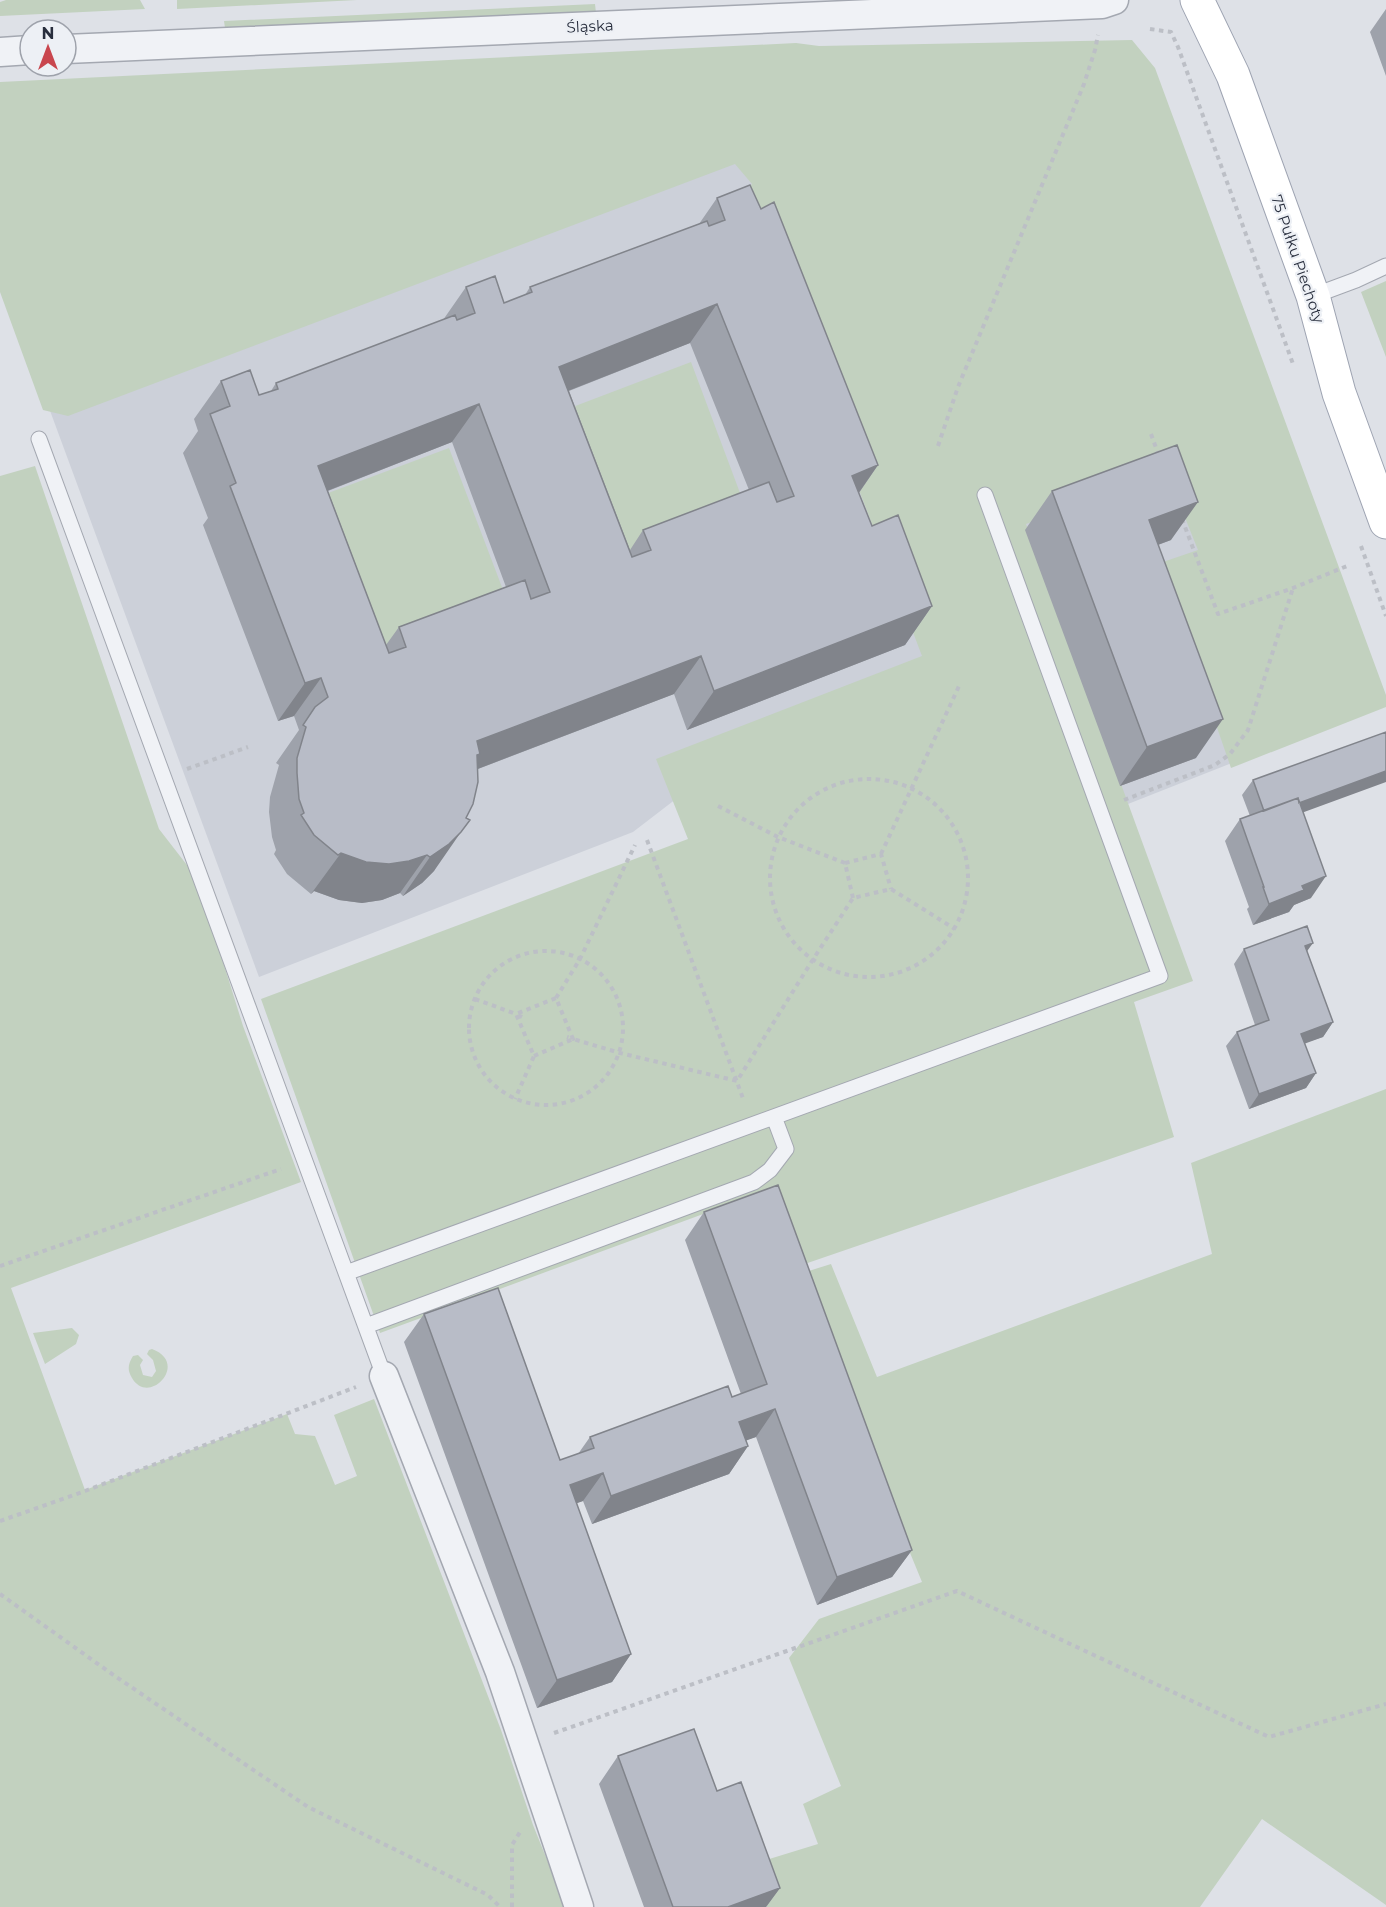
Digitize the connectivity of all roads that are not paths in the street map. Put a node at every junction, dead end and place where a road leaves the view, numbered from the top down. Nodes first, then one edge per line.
1 (1114, 0) edge
2 (1197, 0) edge
3 (78, 48) edge
4 (18, 51) edge
5 (0, 52) edge
6 (1386, 266) edge
7 (1313, 296) junction
8 (39, 439) dead end
9 (985, 495) dead end
10 (1386, 522) edge
11 (774, 1117) junction
12 (346, 1273) junction
13 (366, 1326) junction
14 (384, 1377) joint
15 (579, 1907) edge

1 - 3 street, Śląska
2 - 7 main road, 75 Pułku Piechoty
4 - 5 street
6 - 7 lane
7 - 10 main road, 75 Pułku Piechoty
8 - 12 lane
9 - 11 lane
11 - 12 lane
11 - 13 lane
12 - 13 lane
13 - 14 lane
14 - 15 street

